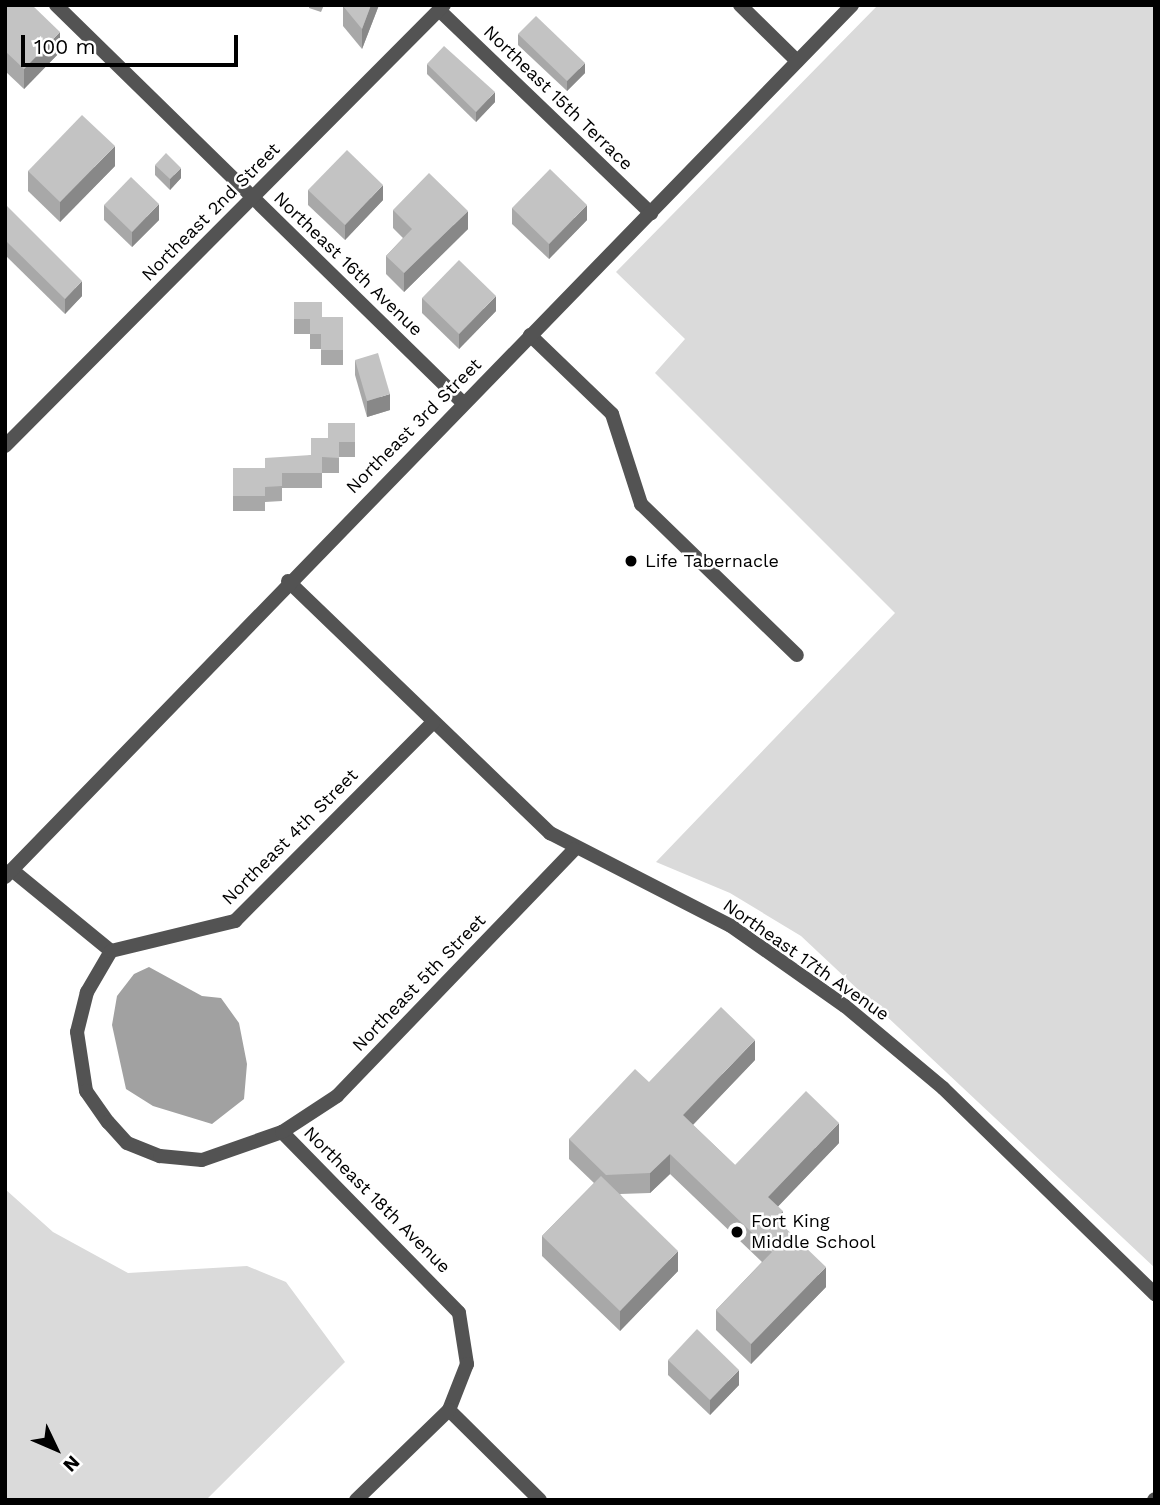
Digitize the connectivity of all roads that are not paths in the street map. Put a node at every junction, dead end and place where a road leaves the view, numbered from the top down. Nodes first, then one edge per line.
1 (56, 5) edge
2 (740, 5) edge
3 (852, 5) edge
4 (441, 8) edge
5 (797, 61) junction
6 (252, 198) junction
7 (651, 213) junction
8 (530, 335) junction
9 (463, 403) junction
10 (5, 446) edge
11 (288, 581) junction
12 (797, 655) dead end
13 (433, 722) junction
14 (574, 850) junction
15 (8, 873) edge
16 (111, 951) junction
17 (282, 1132) junction
18 (1155, 1294) edge
19 (449, 1410) junction
20 (356, 1500) edge
21 (540, 1500) edge

1 - 6 street, Northeast 16th Avenue
2 - 5 street
3 - 5 street, Northeast 3rd Street
4 - 6 street, Northeast 2nd Street
4 - 7 street, Northeast 15th Terrace
5 - 7 street, Northeast 3rd Street
6 - 9 street, Northeast 16th Avenue
6 - 10 street, Northeast 2nd Street
7 - 8 street, Northeast 3rd Street
8 - 9 street, Northeast 3rd Street
8 - 12 street
9 - 11 street, Northeast 3rd Street
11 - 13 street, Northeast 17th Avenue
11 - 15 street, Northeast 3rd Street
13 - 14 street, Northeast 17th Avenue
13 - 16 street, Northeast 4th Street
14 - 17 street, Northeast 5th Street
14 - 18 street, Northeast 17th Avenue
15 - 16 street
16 - 17 street, Northeast 18th Avenue
17 - 19 street, Northeast 18th Avenue
19 - 20 street
19 - 21 street

